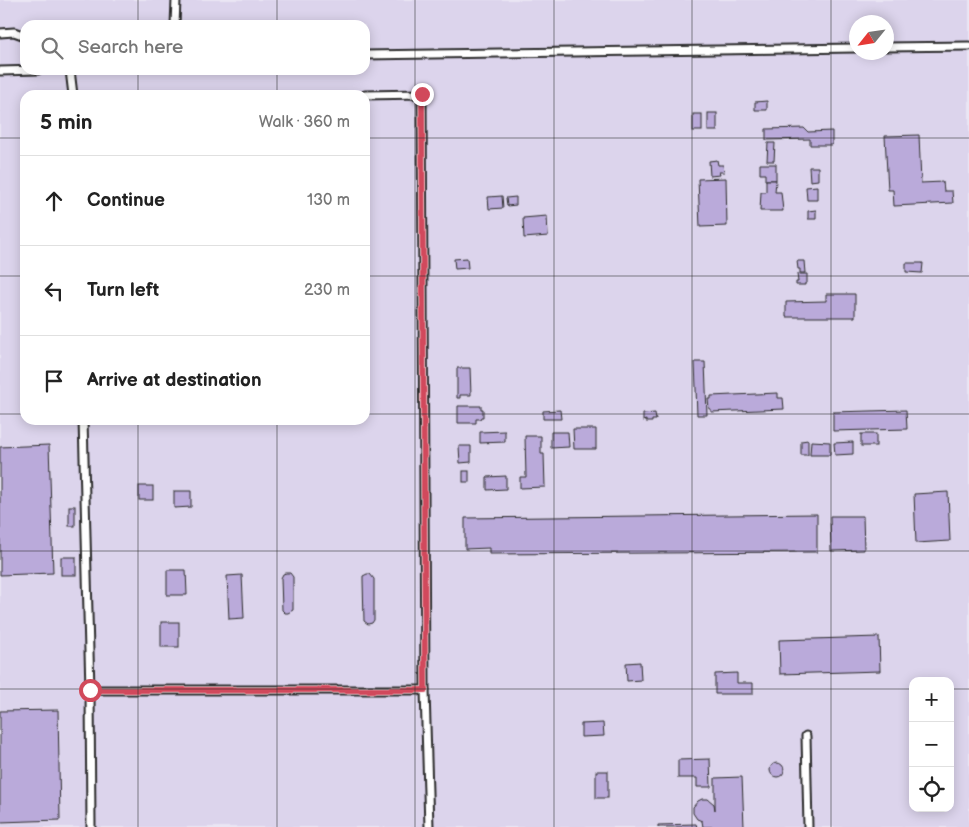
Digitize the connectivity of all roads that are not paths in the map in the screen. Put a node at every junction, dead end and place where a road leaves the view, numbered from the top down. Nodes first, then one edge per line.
1 (176, 0) edge
2 (175, 20) edge
3 (0, 32) edge
4 (20, 34) edge
5 (969, 46) edge
6 (894, 47) edge
7 (849, 48) edge
8 (370, 55) edge
9 (20, 70) edge
10 (0, 71) edge
11 (71, 75) edge
12 (72, 90) edge
13 (370, 95) edge
14 (83, 425) edge
15 (90, 690) junction
16 (425, 690) junction
17 (806, 736) dead end
18 (91, 827) edge
19 (429, 827) edge
20 (808, 827) edge

1 - 2 lane
3 - 4 lane
5 - 6 lane
7 - 8 lane
9 - 10 lane
11 - 12 lane
13 - 16 lane
14 - 15 lane
15 - 16 lane
15 - 18 lane
16 - 19 lane
17 - 20 lane

